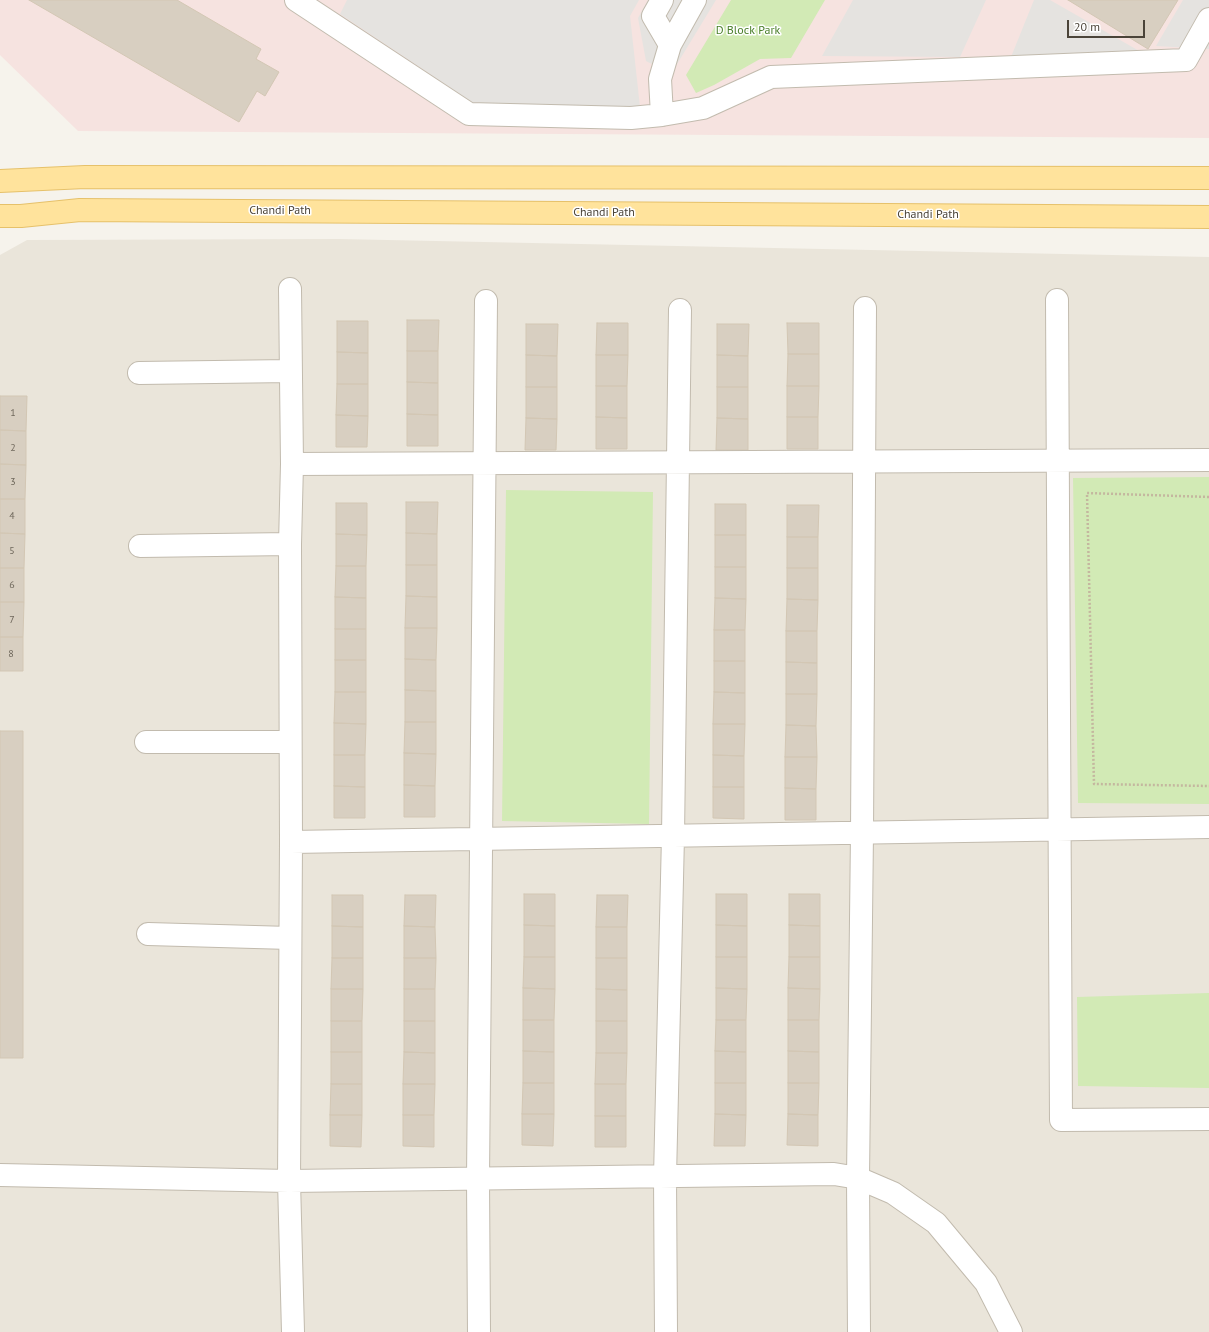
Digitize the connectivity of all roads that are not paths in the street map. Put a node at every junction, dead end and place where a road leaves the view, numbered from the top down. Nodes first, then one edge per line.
1 (296, 0) edge
2 (662, 0) edge
3 (695, 0) edge
4 (1209, 19) edge
5 (670, 45) junction
6 (662, 115) junction
7 (1209, 178) edge
8 (0, 180) edge
9 (0, 216) edge
10 (1209, 217) edge
11 (290, 289) dead end
12 (1057, 300) dead end
13 (486, 301) dead end
14 (865, 308) dead end
15 (680, 310) dead end
16 (290, 371) junction
17 (139, 373) dead end
18 (1057, 460) junction
19 (1209, 460) edge
20 (865, 461) junction
21 (678, 462) junction
22 (486, 463) junction
23 (292, 464) junction
24 (290, 544) junction
25 (140, 546) dead end
26 (146, 742) dead end
27 (290, 742) junction
28 (1209, 827) edge
29 (1059, 830) junction
30 (862, 833) junction
31 (673, 836) junction
32 (482, 839) junction
33 (291, 842) junction
34 (148, 934) dead end
35 (290, 938) junction
36 (1209, 1120) edge
37 (0, 1175) edge
38 (665, 1177) junction
39 (858, 1178) junction
40 (478, 1179) junction
41 (289, 1180) junction
42 (293, 1332) edge
43 (479, 1332) edge
44 (666, 1332) edge
45 (859, 1332) edge
46 (1011, 1332) edge

1 - 6 street
2 - 5 street
3 - 5 street
4 - 6 street
5 - 6 street
7 - 8 main road
9 - 10 main road, Chandi Path
11 - 16 street
12 - 18 street
13 - 22 street
14 - 20 street
15 - 21 street
16 - 17 street
16 - 23 street
18 - 19 street
18 - 20 street
18 - 29 street
20 - 21 street
20 - 30 street
21 - 22 street
21 - 31 street
22 - 23 street
22 - 32 street
23 - 24 street
24 - 25 street
24 - 27 street
26 - 27 street
27 - 33 street
28 - 29 street
29 - 30 street
29 - 36 street
30 - 31 street
30 - 39 street
31 - 32 street
31 - 38 street
32 - 33 street
32 - 40 street
33 - 35 street
34 - 35 street
35 - 41 street
37 - 41 street
38 - 39 street
38 - 40 street
38 - 44 street
39 - 45 street
39 - 46 street
40 - 41 street
40 - 43 street
41 - 42 street

